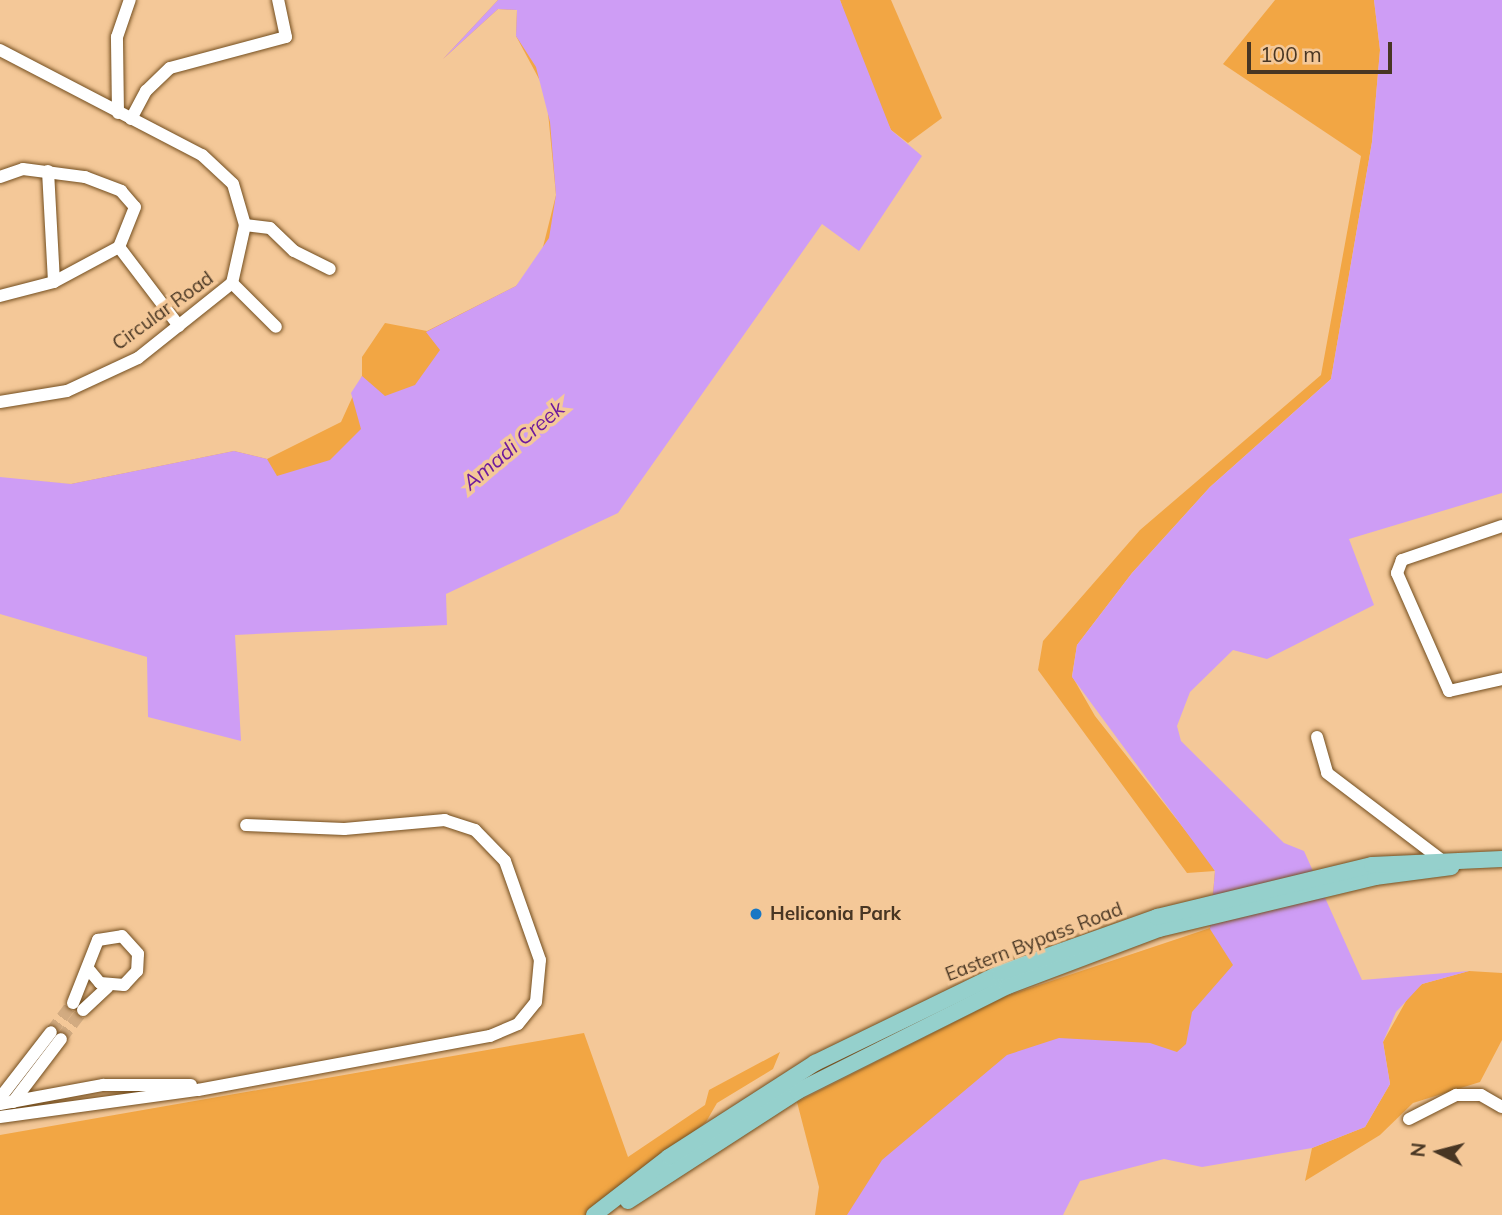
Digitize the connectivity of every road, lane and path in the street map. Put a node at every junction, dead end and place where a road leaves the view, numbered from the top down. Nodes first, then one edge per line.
1 (130, 0) edge
2 (278, 0) edge
3 (0, 50) edge
4 (118, 113) junction
5 (131, 119) junction
6 (47, 171) junction
7 (0, 177) edge
8 (245, 225) junction
9 (119, 247) junction
10 (330, 269) dead end
11 (54, 282) junction
12 (232, 283) junction
13 (0, 296) edge
14 (179, 326) junction
15 (276, 327) dead end
16 (0, 402) edge
17 (1502, 526) edge
18 (1502, 679) edge
19 (1317, 737) dead end
20 (246, 825) dead end
21 (1438, 858) junction
22 (1502, 860) edge
23 (1373, 871) junction
24 (1158, 923) junction
25 (89, 970) junction
26 (108, 986) junction
27 (216, 1085) junction
28 (0, 1097) edge
29 (7, 1103) edge
30 (1502, 1107) edge
31 (0, 1116) edge
32 (1409, 1119) dead end
33 (594, 1215) edge
34 (608, 1215) edge

1 - 4 street
2 - 5 street
3 - 4 street
4 - 5 street
5 - 8 street
6 - 7 street
6 - 9 street
6 - 11 street
8 - 10 street
8 - 12 street, Circular Road
9 - 11 street
9 - 14 street
11 - 13 street
12 - 14 street, Circular Road
12 - 15 street
14 - 16 street, Circular Road
17 - 18 street
19 - 21 street
20 - 27 street
21 - 22 main road, Eastern Bypass Road
21 - 23 main road, Eastern Bypass Road
22 - 23 main road, Eastern Bypass Road
23 - 24 main road, Eastern Bypass Road
24 - 33 main road, Eastern Bypass Road
24 - 34 main road, Eastern Bypass Road
25 - 26 street
25 - 26 street
25 - 26 street
27 - 29 street
27 - 31 street
28 - 29 street
29 - 31 street
30 - 32 street

